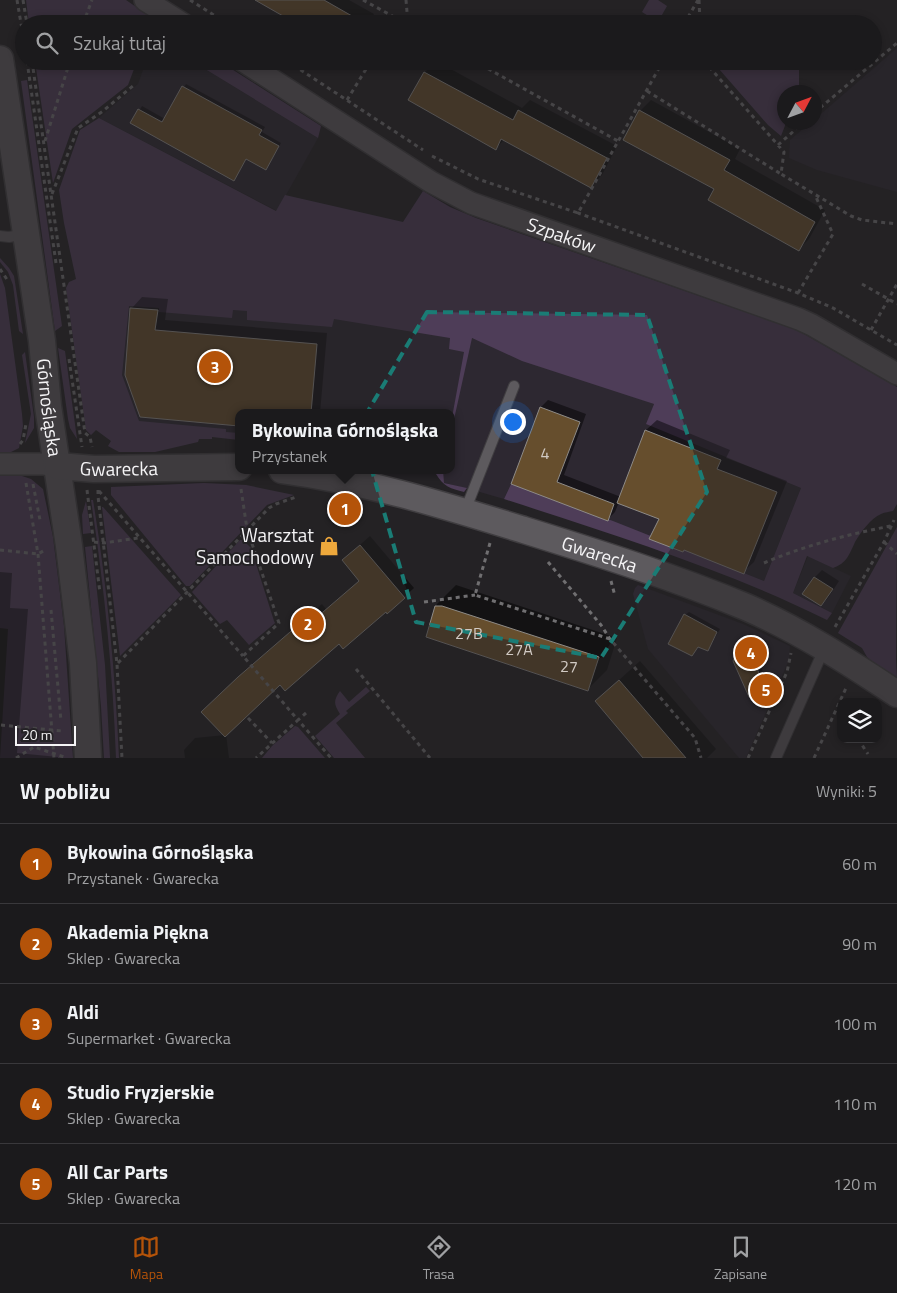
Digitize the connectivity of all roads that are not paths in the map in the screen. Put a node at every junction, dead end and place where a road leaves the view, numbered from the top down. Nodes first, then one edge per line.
1 (145, 0) edge
2 (169, 15) edge
3 (0, 60) edge
4 (257, 70) edge
5 (26, 234) junction
6 (0, 236) edge
7 (897, 374) edge
8 (514, 386) dead end
9 (0, 464) edge
10 (58, 466) junction
11 (280, 474) edge
12 (292, 474) edge
13 (240, 478) edge
14 (307, 480) edge
15 (406, 494) junction
16 (465, 512) junction
17 (829, 638) junction
18 (897, 694) edge
19 (72, 758) edge
20 (776, 758) edge

1 - 2 street
3 - 5 street, Górnośląska
4 - 7 street, Szpaków
5 - 6 lane
5 - 10 street, Górnośląska
8 - 16 lane
9 - 10 street, Gwarecka
10 - 13 street, Gwarecka
10 - 19 street, Górnośląska
11 - 15 lane
12 - 14 street, Gwarecka
14 - 15 street, Gwarecka
15 - 16 street, Gwarecka
16 - 17 street, Gwarecka
17 - 18 street, Gwarecka
17 - 20 lane

